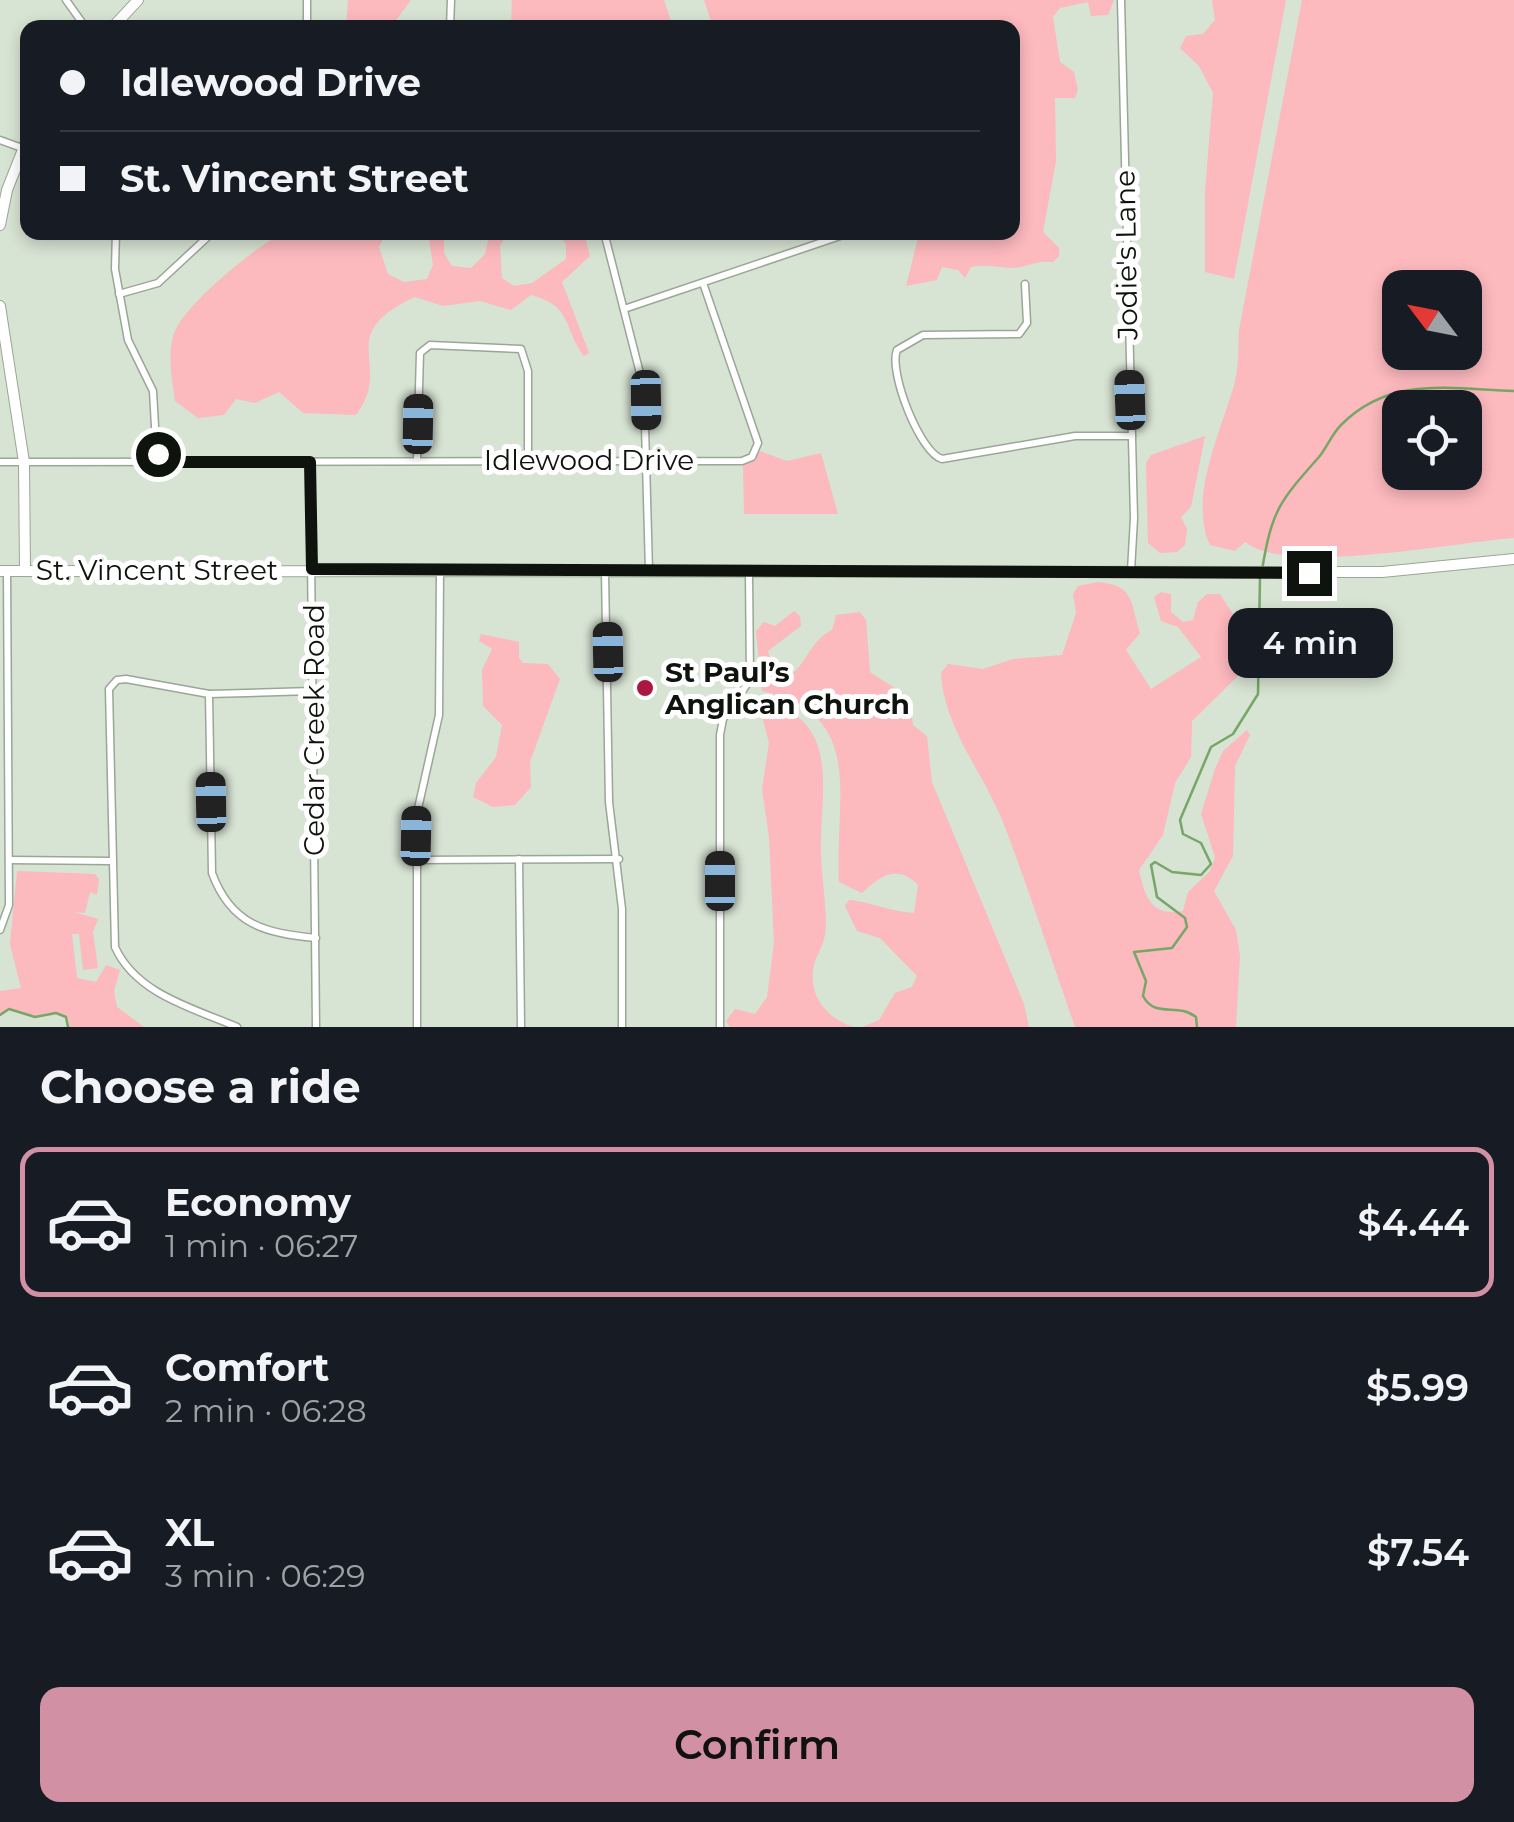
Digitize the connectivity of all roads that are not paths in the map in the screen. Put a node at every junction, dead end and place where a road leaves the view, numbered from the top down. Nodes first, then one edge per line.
1 (138, 0) edge
2 (1121, 0) edge
3 (119, 20) edge
4 (20, 155) edge
5 (0, 225) edge
6 (117, 240) edge
7 (204, 240) edge
8 (606, 240) edge
9 (828, 240) edge
10 (704, 282) junction
11 (1025, 284) dead end
12 (120, 294) junction
13 (0, 306) edge
14 (624, 309) junction
15 (1132, 436) junction
16 (528, 459) junction
17 (647, 459) junction
18 (417, 460) junction
19 (0, 462) edge
20 (24, 462) junction
21 (158, 462) junction
22 (310, 462) junction
23 (1514, 559) edge
24 (312, 569) junction
25 (26, 570) junction
26 (440, 570) junction
27 (1130, 570) junction
28 (3, 571) edge
29 (605, 571) junction
30 (649, 572) junction
31 (749, 574) junction
32 (3, 680) edge
33 (312, 691) junction
34 (209, 694) junction
35 (520, 859) junction
36 (618, 859) junction
37 (10, 860) junction
38 (416, 860) junction
39 (112, 861) junction
40 (0, 930) edge
41 (316, 938) junction
42 (237, 1027) edge
43 (316, 1027) edge
44 (417, 1027) edge
45 (521, 1027) edge
46 (622, 1027) edge
47 (720, 1027) edge

1 - 3 street
2 - 15 street, Jodie's Lane
4 - 5 street
6 - 12 street
7 - 12 street
8 - 14 street
9 - 10 street
10 - 14 street
10 - 17 street, Idlewood Drive
11 - 15 street
12 - 21 street
13 - 20 street
14 - 17 street
15 - 27 street, Jodie's Lane
16 - 17 street, Idlewood Drive
16 - 18 street, Idlewood Drive
16 - 18 street
17 - 30 street
18 - 22 street, Idlewood Drive
19 - 20 street, Idlewood Drive
20 - 21 street, Idlewood Drive
20 - 25 street
21 - 22 street, Idlewood Drive
22 - 24 street, Cedar Creek Road
23 - 27 street, St. Vincent Street
24 - 25 street, St. Vincent Street
24 - 26 street, St. Vincent Street
24 - 33 street, Cedar Creek Road
25 - 28 street, St. Vincent Street
26 - 29 street, St. Vincent Street
26 - 38 street
27 - 31 street, St. Vincent Street
28 - 32 street
29 - 30 street, St. Vincent Street
29 - 36 street
30 - 31 street, St. Vincent Street
31 - 47 street
32 - 37 street
33 - 34 street
33 - 41 street, Cedar Creek Road
34 - 39 street
34 - 41 street
35 - 36 street
35 - 38 street
35 - 45 street
36 - 46 street
37 - 39 street
37 - 40 street
38 - 44 street
39 - 42 street
41 - 43 street, Cedar Creek Road

